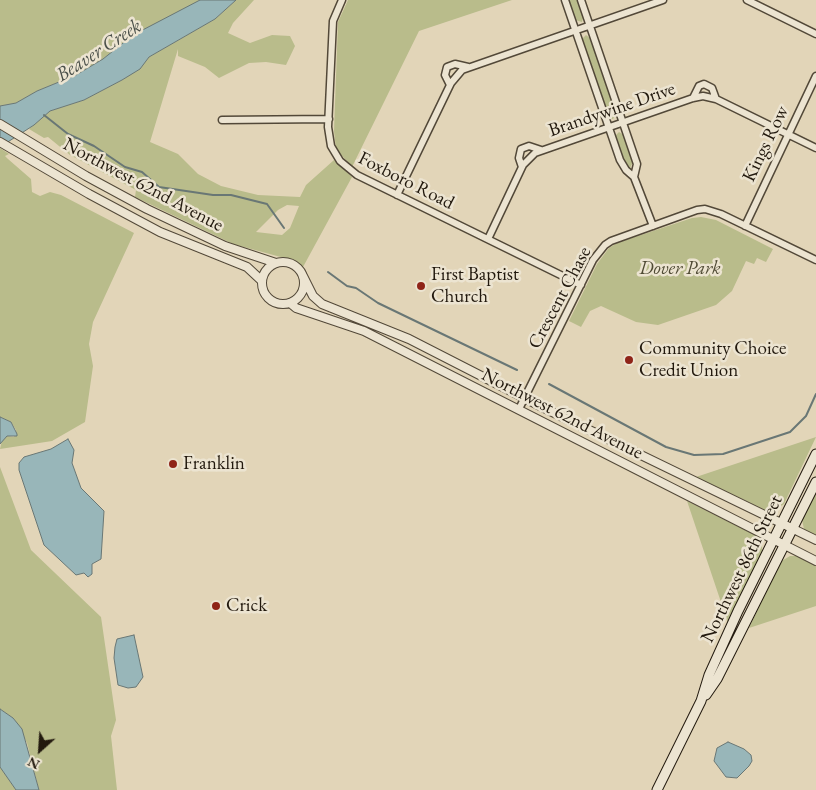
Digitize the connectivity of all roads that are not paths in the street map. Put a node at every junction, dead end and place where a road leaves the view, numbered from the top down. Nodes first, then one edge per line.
1 (342, 0) edge
2 (565, 0) edge
3 (581, 0) edge
4 (663, 0) edge
5 (747, 0) edge
6 (589, 25) junction
7 (575, 30) junction
8 (816, 34) edge
9 (468, 68) junction
10 (816, 76) edge
11 (450, 85) junction
12 (693, 98) junction
13 (716, 99) junction
14 (329, 119) junction
15 (222, 120) dead end
16 (623, 122) junction
17 (0, 124) edge
18 (609, 127) junction
19 (787, 134) junction
20 (0, 142) edge
21 (816, 148) edge
22 (540, 150) junction
23 (522, 167) junction
24 (634, 177) junction
25 (397, 195) junction
26 (653, 226) junction
27 (745, 226) junction
28 (488, 239) junction
29 (816, 260) edge
30 (276, 263) junction
31 (303, 276) junction
32 (262, 281) junction
33 (581, 285) junction
34 (290, 303) junction
35 (524, 398) junction
36 (519, 409) junction
37 (816, 454) edge
38 (816, 482) edge
39 (782, 523) junction
40 (793, 528) junction
41 (773, 540) junction
42 (816, 540) edge
43 (785, 546) junction
44 (816, 561) edge
45 (701, 701) junction
46 (657, 790) edge

1 - 14 street, Foxboro Road
2 - 7 street
3 - 6 street
4 - 6 street
5 - 8 street
6 - 7 street
6 - 16 street
7 - 9 street
7 - 18 street
9 - 11 street
9 - 11 street
10 - 19 street, Kings Row
11 - 25 street
12 - 13 street, Brandywine Drive
12 - 13 street, Brandywine Drive
12 - 16 street, Brandywine Drive
13 - 19 street, Brandywine Drive
14 - 15 street
14 - 25 street, Foxboro Road
16 - 18 street, Brandywine Drive
16 - 24 street
17 - 30 street, Northwest 62nd Avenue
18 - 22 street, Brandywine Drive
18 - 24 street
19 - 21 street, Brandywine Drive
19 - 27 street, Kings Row
20 - 32 street, Northwest 62nd Avenue
22 - 23 street, Brandywine Drive
22 - 23 street, Brandywine Drive
23 - 28 street, Brandywine Drive
24 - 26 street
25 - 28 street, Foxboro Road
26 - 27 street, Crescent Chase
26 - 33 street, Crescent Chase
27 - 29 street, Crescent Chase
28 - 33 street, Foxboro Road
30 - 31 street
30 - 32 street
31 - 34 street
31 - 35 street, Northwest 62nd Avenue
32 - 34 street
33 - 35 street, Crescent Chase
34 - 36 street, Northwest 62nd Avenue
35 - 36 street, Crescent Chase
35 - 39 street, Northwest 62nd Avenue
36 - 41 street, Northwest 62nd Avenue
37 - 39 main road, Northwest 86th Street
38 - 40 main road, Northwest 86th Street
39 - 40 street, Northwest 62nd Avenue
39 - 41 main road, Northwest 86th Street
40 - 42 street, Northwest 62nd Avenue
40 - 43 main road, Northwest 86th Street
41 - 43 street, Northwest 62nd Avenue
41 - 45 main road, Northwest 86th Street
43 - 44 street, Northwest 62nd Avenue
43 - 45 main road, Northwest 86th Street
45 - 46 main road, Northwest 86th Street

